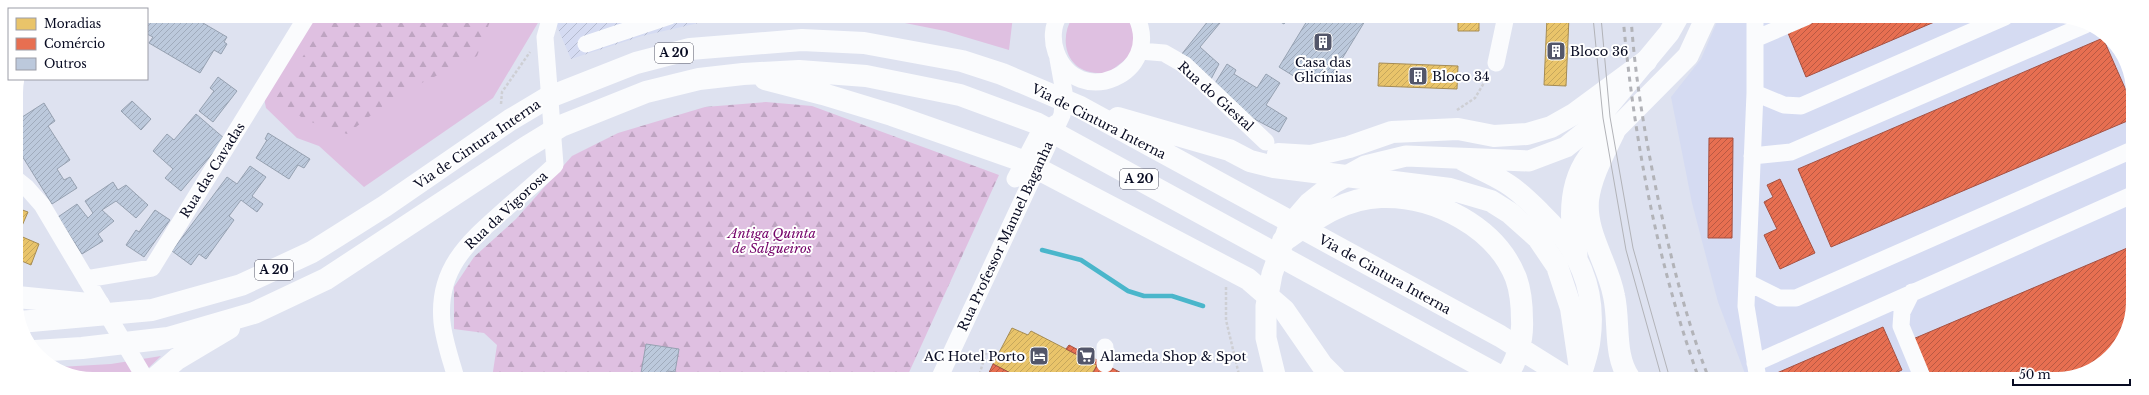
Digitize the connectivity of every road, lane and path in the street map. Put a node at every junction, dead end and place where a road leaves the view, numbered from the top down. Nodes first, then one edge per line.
1 (303, 23) edge
2 (549, 23) edge
3 (649, 23) edge
4 (1056, 23) edge
5 (1139, 23) edge
6 (1504, 23) edge
7 (1675, 23) edge
8 (1703, 23) edge
9 (1756, 23) edge
10 (1792, 23) edge
11 (1991, 23) edge
12 (2081, 27) edge
13 (1755, 39) junction
14 (586, 44) dead end
15 (1140, 51) junction
16 (1058, 59) junction
17 (1646, 61) junction
18 (1496, 62) dead end
19 (743, 74) junction
20 (1102, 82) junction
21 (1755, 93) junction
22 (1067, 114) junction
23 (1614, 132) junction
24 (1266, 142) dead end
25 (1229, 150) junction
26 (2126, 153) edge
27 (1752, 156) junction
28 (1460, 159) junction
29 (1015, 179) dead end
30 (23, 185) edge
31 (2126, 199) edge
32 (1283, 241) junction
33 (1577, 257) junction
34 (1747, 282) junction
35 (89, 285) junction
36 (1912, 292) junction
37 (23, 298) edge
38 (152, 310) junction
39 (254, 313) junction
40 (26, 321) edge
41 (1105, 346) dead end
42 (42, 351) edge
43 (986, 352) dead end
44 (1105, 364) dead end
45 (1756, 371) edge
46 (141, 372) edge
47 (163, 372) edge
48 (454, 372) edge
49 (942, 372) edge
50 (980, 372) edge
51 (1274, 372) edge
52 (1327, 372) edge
53 (1491, 372) edge
54 (1508, 372) edge
55 (1565, 372) edge
56 (1576, 372) edge
57 (1578, 372) edge
58 (1626, 372) edge
59 (1920, 372) edge

1 - 35 street, Rua das Cavadas
2 - 48 street, Rua da Vigorosa
3 - 14 street
4 - 16 street, Rua Professor Manuel Baganha
5 - 15 street
6 - 18 street
7 - 17 main road
8 - 23 main road
9 - 13 street
10 - 13 street
11 - 21 street
12 - 27 street
13 - 21 street
15 - 20 street
15 - 24 street, Rua do Giestal
16 - 20 street
16 - 22 street, Rua Professor Manuel Baganha
17 - 25 highway
17 - 28 main road
19 - 39 highway, A 20
19 - 52 highway
19 - 53 highway, A 20
20 - 22 street, Rua Professor Manuel Baganha
21 - 27 street
22 - 25 highway
22 - 29 street
22 - 38 highway, Via de Cintura Interna / A 20
22 - 49 street, Rua Professor Manuel Baganha
22 - 55 highway, Via de Cintura Interna / A 20
23 - 33 main road
23 - 58 highway
25 - 56 highway
26 - 34 street
27 - 34 street
28 - 32 main road
28 - 33 main road
30 - 35 street
31 - 36 street
32 - 51 main road
32 - 54 highway
33 - 57 main road
34 - 45 street
35 - 46 street
36 - 45 street
36 - 59 street
37 - 38 highway
38 - 40 highway, Via de Cintura Interna / A 20
39 - 42 highway, A 20
39 - 47 highway
41 - 44 street
43 - 50 path

